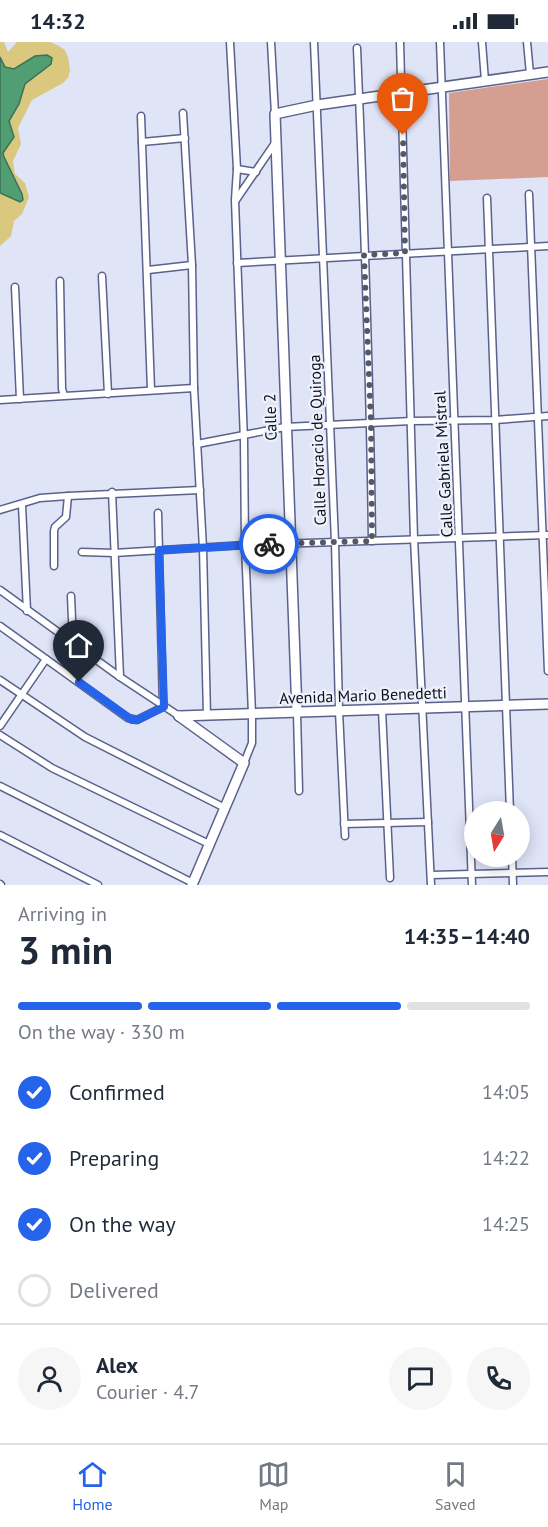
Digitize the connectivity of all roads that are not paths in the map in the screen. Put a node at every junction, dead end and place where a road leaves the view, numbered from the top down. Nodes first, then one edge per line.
1 (230, 42) edge
2 (271, 42) edge
3 (314, 42) edge
4 (400, 42) edge
5 (440, 42) edge
6 (482, 42) edge
7 (527, 42) edge
8 (357, 48) dead end
9 (548, 72) edge
10 (530, 74) junction
11 (485, 81) junction
12 (441, 88) junction
13 (402, 94) junction
14 (360, 100) junction
15 (317, 105) junction
16 (183, 112) dead end
17 (274, 114) junction
18 (141, 116) dead end
19 (185, 138) junction
20 (142, 142) junction
21 (275, 143) junction
22 (237, 170) junction
23 (256, 172) junction
24 (529, 194) dead end
25 (487, 198) dead end
26 (235, 200) junction
27 (532, 246) junction
28 (548, 246) edge
29 (489, 248) junction
30 (448, 250) junction
31 (405, 253) junction
32 (364, 255) junction
33 (324, 258) junction
34 (279, 260) junction
35 (237, 263) junction
36 (192, 265) junction
37 (148, 270) junction
38 (102, 276) dead end
39 (60, 281) dead end
40 (15, 286) dead end
41 (194, 387) junction
42 (151, 390) junction
43 (108, 394) junction
44 (64, 395) junction
45 (20, 399) junction
46 (0, 400) edge
47 (537, 416) junction
48 (548, 416) edge
49 (495, 420) junction
50 (412, 421) junction
51 (454, 421) junction
52 (371, 423) junction
53 (329, 424) junction
54 (285, 427) junction
55 (243, 434) junction
56 (197, 444) junction
57 (200, 490) junction
58 (112, 492) junction
59 (68, 496) junction
60 (22, 505) junction
61 (0, 510) edge
62 (158, 513) dead end
63 (545, 535) edge
64 (500, 537) junction
65 (460, 538) junction
66 (414, 539) junction
67 (372, 541) junction
68 (335, 542) junction
69 (290, 543) junction
70 (245, 545) junction
71 (203, 548) junction
72 (159, 550) junction
73 (82, 552) dead end
74 (114, 553) junction
75 (54, 566) dead end
76 (0, 590) edge
77 (71, 596) dead end
78 (27, 611) junction
79 (0, 626) edge
80 (73, 643) junction
81 (46, 659) junction
82 (548, 671) edge
83 (120, 677) junction
84 (0, 680) edge
85 (22, 695) junction
86 (548, 704) edge
87 (506, 705) junction
88 (164, 707) junction
89 (465, 707) junction
90 (422, 708) junction
91 (382, 710) junction
92 (339, 711) junction
93 (297, 712) junction
94 (252, 714) junction
95 (179, 716) junction
96 (207, 716) junction
97 (0, 726) edge
98 (0, 735) edge
99 (244, 763) junction
100 (0, 786) edge
101 (298, 791) dead end
102 (510, 801) edge
103 (225, 808) junction
104 (428, 822) junction
105 (387, 823) junction
106 (344, 824) junction
107 (0, 835) edge
108 (345, 836) dead end
109 (209, 844) junction
110 (513, 867) edge
111 (548, 872) edge
112 (513, 873) junction
113 (471, 874) junction
114 (432, 875) junction
115 (390, 878) dead end
116 (192, 884) edge
117 (98, 885) edge
118 (431, 885) edge
119 (471, 885) edge
120 (513, 885) edge

1 - 22 street
2 - 17 street, Calle 2
3 - 15 street, Calle Horacio de Quiroga
4 - 13 street
5 - 12 street, Calle Gabriela Mistral
6 - 11 street
7 - 10 street
8 - 14 street
9 - 10 street
10 - 11 street
11 - 12 street
12 - 13 street
12 - 30 street, Calle Gabriela Mistral
13 - 14 street
13 - 31 street
14 - 15 street
14 - 32 street
15 - 17 street
15 - 33 street, Calle Horacio de Quiroga
16 - 19 street
17 - 21 street, Calle 2
18 - 20 street
19 - 20 street
19 - 36 street
20 - 37 street
21 - 23 street
21 - 34 street, Calle 2
22 - 23 street
22 - 26 street
23 - 26 street
24 - 27 street
25 - 29 street
26 - 35 street
27 - 28 street
27 - 29 street
27 - 47 street
29 - 30 street
29 - 49 street
30 - 31 street
30 - 51 street, Calle Gabriela Mistral
31 - 32 street
31 - 50 street
32 - 33 street
32 - 52 street
33 - 34 street
33 - 53 street, Calle Horacio de Quiroga
34 - 35 street
34 - 54 street, Calle 2
35 - 55 street
36 - 37 street
36 - 41 street
37 - 42 street
38 - 43 street
39 - 44 street
40 - 45 street
41 - 42 street
41 - 56 street
42 - 43 street
43 - 44 street
44 - 45 street
45 - 46 street
47 - 48 street
47 - 49 street
47 - 63 street
49 - 51 street
49 - 64 street
50 - 51 street
50 - 52 street
50 - 66 street
51 - 65 street, Calle Gabriela Mistral
52 - 53 street
52 - 67 street
53 - 54 street
53 - 68 street, Calle Horacio de Quiroga
54 - 55 street
54 - 69 street, Calle 2
55 - 56 street
55 - 70 street
56 - 57 street
57 - 58 street
57 - 71 street
58 - 59 street
58 - 74 street
59 - 60 street
59 - 75 street
60 - 61 street
60 - 78 street
62 - 72 street
63 - 64 street
63 - 82 street
64 - 65 street
64 - 87 street
65 - 66 street
65 - 89 street, Calle Gabriela Mistral
66 - 67 street
66 - 90 street
67 - 68 street
68 - 69 street
68 - 92 street, Calle Horacio de Quiroga
69 - 70 street
69 - 93 street, Calle 2
70 - 71 street
70 - 94 street
71 - 72 street
71 - 96 street
72 - 74 street
72 - 88 street
73 - 74 street
74 - 83 street
76 - 78 street
77 - 80 street
78 - 80 street
79 - 81 street
80 - 83 street
81 - 85 street
81 - 88 street
83 - 88 street
84 - 85 street
85 - 97 street
85 - 103 street
86 - 87 street, Avenida Mario Benedetti
87 - 89 street, Avenida Mario Benedetti
87 - 102 street
88 - 95 street
89 - 90 street, Avenida Mario Benedetti
89 - 113 street, Calle Gabriela Mistral
90 - 91 street, Avenida Mario Benedetti
90 - 104 street
91 - 92 street, Avenida Mario Benedetti
91 - 105 street
92 - 93 street, Avenida Mario Benedetti
92 - 106 street, Calle Horacio de Quiroga
93 - 94 street, Avenida Mario Benedetti
93 - 101 street, Calle 2
94 - 96 street, Avenida Mario Benedetti
94 - 99 street
95 - 96 street, Avenida Mario Benedetti
95 - 99 street
98 - 109 street
99 - 103 street
100 - 116 street
103 - 109 street
104 - 105 street
104 - 114 street
105 - 106 street
105 - 115 street
106 - 108 street, Calle Horacio de Quiroga
107 - 117 street
109 - 116 street
110 - 112 street
111 - 112 street
112 - 113 street
112 - 120 street
113 - 114 street
113 - 119 street, Calle Gabriela Mistral
114 - 118 street

